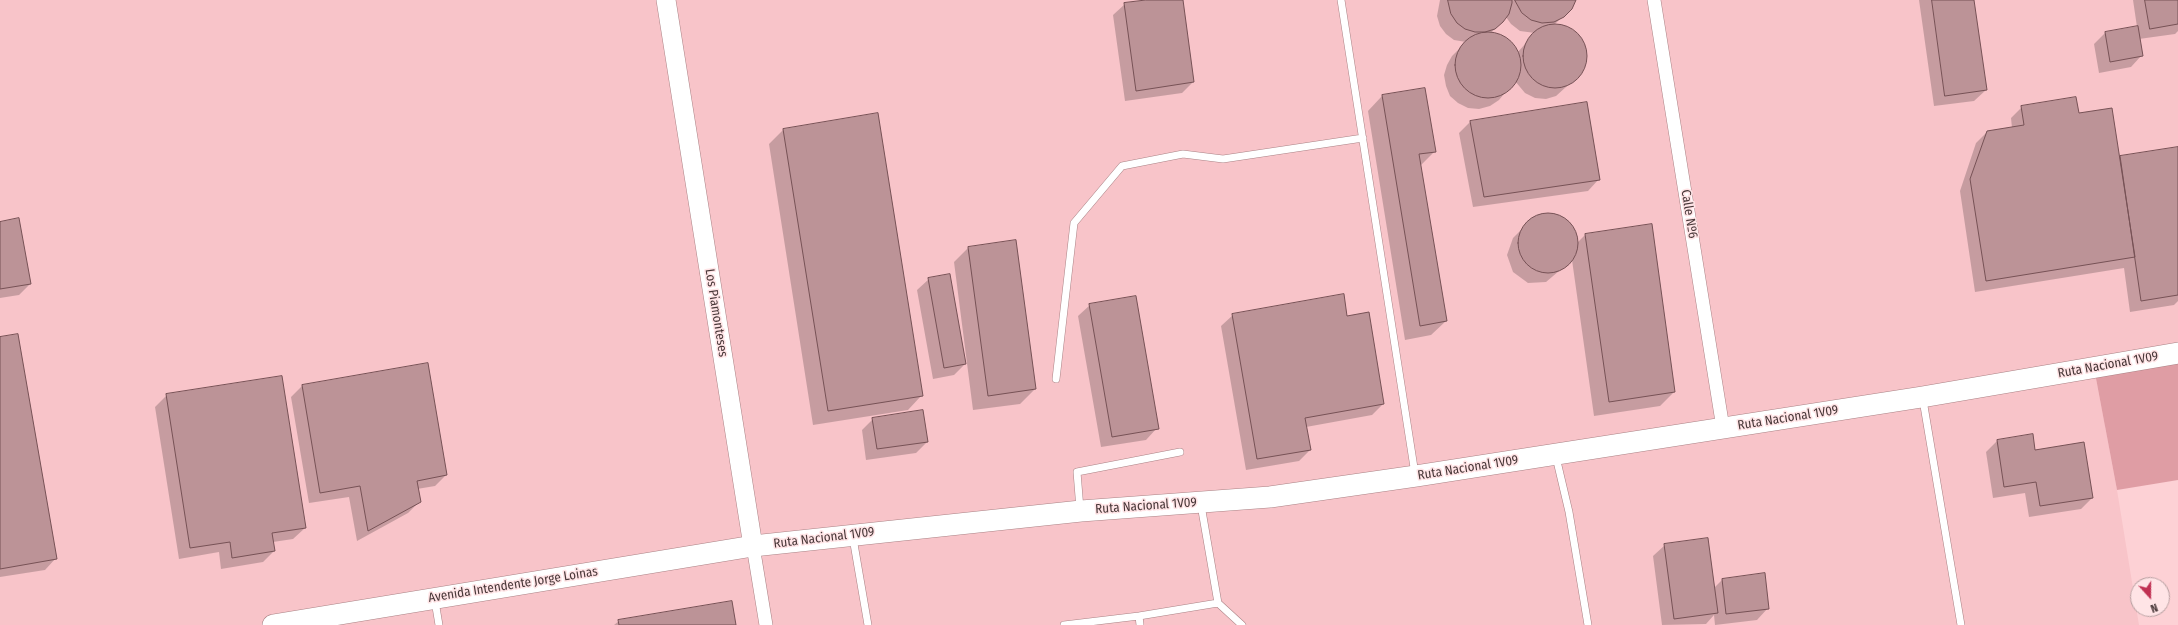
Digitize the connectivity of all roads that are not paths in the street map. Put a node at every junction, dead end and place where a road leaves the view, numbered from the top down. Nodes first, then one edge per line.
1 (666, 0) edge
2 (1341, 0) edge
3 (1654, 0) edge
4 (1363, 138) junction
5 (2178, 353) edge
6 (1056, 379) dead end
7 (1922, 397) junction
8 (1723, 428) junction
9 (1180, 452) dead end
10 (1556, 455) junction
11 (1416, 476) junction
12 (1200, 502) junction
13 (1080, 511) junction
14 (852, 534) junction
15 (753, 546) junction
16 (435, 598) junction
17 (1218, 603) junction
18 (1139, 616) junction
19 (273, 625) edge
20 (439, 625) edge
21 (766, 625) edge
22 (868, 625) edge
23 (1064, 625) edge
24 (1140, 625) edge
25 (1242, 625) edge
26 (1588, 625) edge
27 (1961, 625) edge

1 - 15 main road, Los Piamonteses
2 - 4 lane
3 - 8 street, Calle Nº6
4 - 6 lane
4 - 11 lane
5 - 7 main road, Ruta Nacional 1V09
7 - 8 main road, Ruta Nacional 1V09
7 - 27 lane
8 - 10 main road, Ruta Nacional 1V09
9 - 13 lane
10 - 11 main road, Ruta Nacional 1V09
10 - 26 lane
11 - 12 main road, Ruta Nacional 1V09
12 - 13 main road, Ruta Nacional 1V09
12 - 17 lane
13 - 14 main road, Ruta Nacional 1V09
14 - 15 main road, Ruta Nacional 1V09
14 - 22 lane
15 - 16 main road, Avenida Intendente Jorge Loinas
15 - 21 street, Los Piamonteses
16 - 19 main road, Avenida Intendente Jorge Loinas
16 - 20 lane
17 - 18 lane
17 - 25 lane
18 - 23 lane
18 - 24 lane

